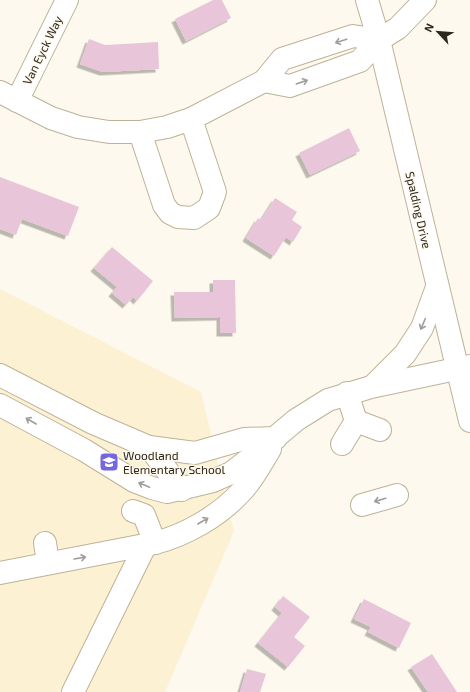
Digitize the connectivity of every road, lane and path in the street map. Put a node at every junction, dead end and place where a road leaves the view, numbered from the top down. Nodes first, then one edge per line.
1 (67, 0) edge
2 (367, 0) edge
3 (425, 0) edge
4 (379, 40) junction
5 (8, 97) edge
6 (191, 119) junction
7 (140, 132) junction
8 (437, 287) junction
9 (463, 367) edge
10 (0, 375) edge
11 (373, 386) junction
12 (347, 393) junction
13 (0, 405) edge
14 (356, 421) junction
15 (470, 421) edge
16 (380, 430) dead end
17 (276, 438) junction
18 (342, 444) dead end
19 (149, 447) junction
20 (182, 490) junction
21 (397, 494) dead end
22 (362, 505) dead end
23 (133, 511) dead end
24 (150, 544) junction
25 (0, 573) edge
26 (73, 692) edge

1 - 5 street, Van Eyck Way
2 - 4 street, Spalding Drive
3 - 4 street
4 - 6 street
4 - 8 street, Spalding Drive
5 - 7 street
6 - 7 street
6 - 7 street
8 - 9 street, Spalding Drive
8 -> 11 street
9 - 11 street
9 - 15 street, Spalding Drive
10 - 19 street
11 - 12 street
12 - 14 street
12 - 17 street
20 -> 13 street
14 - 16 street
14 - 18 street
17 - 19 street
17 - 20 street
24 -> 17 street
19 - 20 street
21 -> 22 street
23 - 24 street
25 -> 24 street
24 - 26 street

